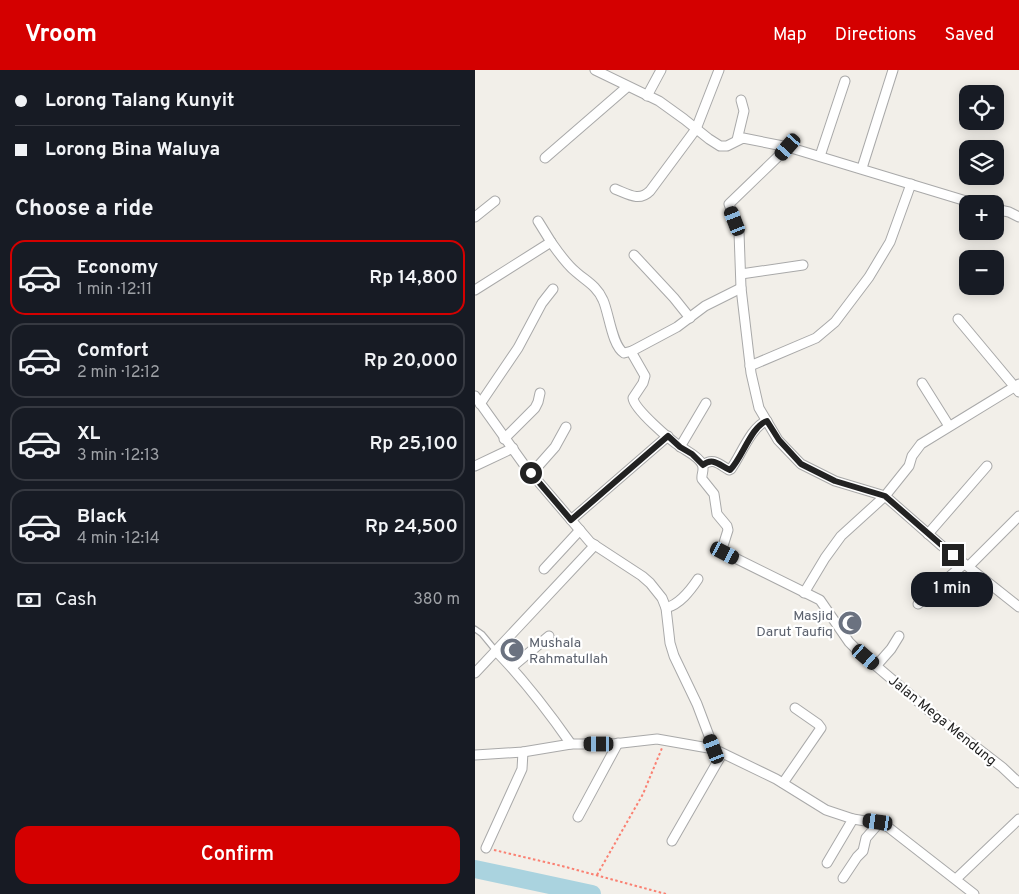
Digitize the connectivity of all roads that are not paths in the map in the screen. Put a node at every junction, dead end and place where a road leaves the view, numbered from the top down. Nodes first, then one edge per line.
1 (595, 70) edge
2 (661, 70) edge
3 (719, 70) edge
4 (893, 70) edge
5 (845, 81) dead end
6 (627, 87) junction
7 (647, 96) junction
8 (741, 100) dead end
9 (696, 129) junction
10 (737, 140) junction
11 (788, 147) junction
12 (820, 156) junction
13 (545, 158) dead end
14 (862, 168) junction
15 (911, 184) junction
16 (615, 189) dead end
17 (959, 199) edge
18 (495, 201) dead end
19 (1004, 211) edge
20 (475, 217) edge
21 (1019, 217) edge
22 (538, 221) dead end
23 (551, 242) junction
24 (634, 255) dead end
25 (803, 265) dead end
26 (741, 274) junction
27 (741, 288) junction
28 (553, 289) dead end
29 (475, 290) edge
30 (690, 318) junction
31 (958, 319) dead end
32 (632, 351) junction
33 (750, 366) junction
34 (922, 383) dead end
35 (1017, 388) edge
36 (539, 393) dead end
37 (477, 400) edge
38 (706, 403) dead end
39 (767, 421) junction
40 (949, 426) junction
41 (566, 427) dead end
42 (668, 436) junction
43 (504, 438) junction
44 (680, 447) junction
45 (513, 448) junction
46 (703, 465) junction
47 (475, 466) edge
48 (987, 466) dead end
49 (531, 473) junction
50 (885, 496) junction
51 (1019, 516) edge
52 (571, 520) junction
53 (580, 530) junction
54 (928, 534) junction
55 (595, 545) junction
56 (967, 565) junction
57 (544, 569) dead end
58 (698, 579) dead end
59 (804, 593) junction
60 (918, 604) dead end
61 (1019, 606) edge
62 (666, 608) junction
63 (475, 629) edge
64 (549, 636) dead end
65 (899, 636) dead end
66 (496, 651) junction
67 (876, 666) junction
68 (512, 667) junction
69 (475, 673) edge
70 (795, 708) dead end
71 (571, 744) junction
72 (618, 744) junction
73 (523, 752) junction
74 (718, 752) junction
75 (475, 755) edge
76 (783, 783) junction
77 (1019, 783) edge
78 (578, 817) dead end
79 (1019, 819) edge
80 (853, 820) junction
81 (879, 823) junction
82 (672, 841) dead end
83 (486, 848) road end
84 (827, 863) dead end
85 (843, 878) dead end
86 (956, 879) junction
87 (974, 894) edge

1 - 6 street
2 - 7 street
3 - 9 street
4 - 14 street
5 - 12 street
6 - 7 street
6 - 13 street
7 - 9 street
8 - 10 street
9 - 10 street
9 - 16 street
10 - 11 street
11 - 12 street
11 - 26 street
12 - 14 street
14 - 15 street
15 - 17 street
15 - 33 street
18 - 20 street
19 - 21 street
22 - 23 street
23 - 29 street
23 - 32 street
24 - 30 street
25 - 26 street
26 - 27 street
27 - 30 street
27 - 33 street
28 - 37 street
30 - 32 street
31 - 35 street
32 - 42 street
33 - 39 street
34 - 40 street
35 - 40 street
36 - 43 street
37 - 43 street
38 - 44 street
39 - 46 street
39 - 50 street
40 - 50 street
41 - 49 street
42 - 44 street
42 - 52 street
43 - 45 street
44 - 46 street
45 - 47 street
45 - 49 street
46 - 59 street, Jalan Mega Mendung
48 - 54 street
49 - 52 street
50 - 54 street
50 - 59 street
51 - 56 street
52 - 53 street
53 - 55 street
53 - 57 street
54 - 56 street
55 - 62 street
55 - 66 street
56 - 60 street
56 - 61 street
58 - 62 street
59 - 67 street, Jalan Mega Mendung
62 - 74 street
63 - 66 lane
64 - 68 street
65 - 67 street
66 - 68 street
66 - 69 street
67 - 77 street, Jalan Mega Mendung
68 - 71 street
70 - 76 street
71 - 72 street
71 - 73 street
72 - 74 street
72 - 78 street
73 - 75 street
73 - 83 street
74 - 76 street
74 - 82 street
76 - 80 street
79 - 86 street
80 - 81 street
80 - 84 street
81 - 85 street
81 - 86 street
86 - 87 street

